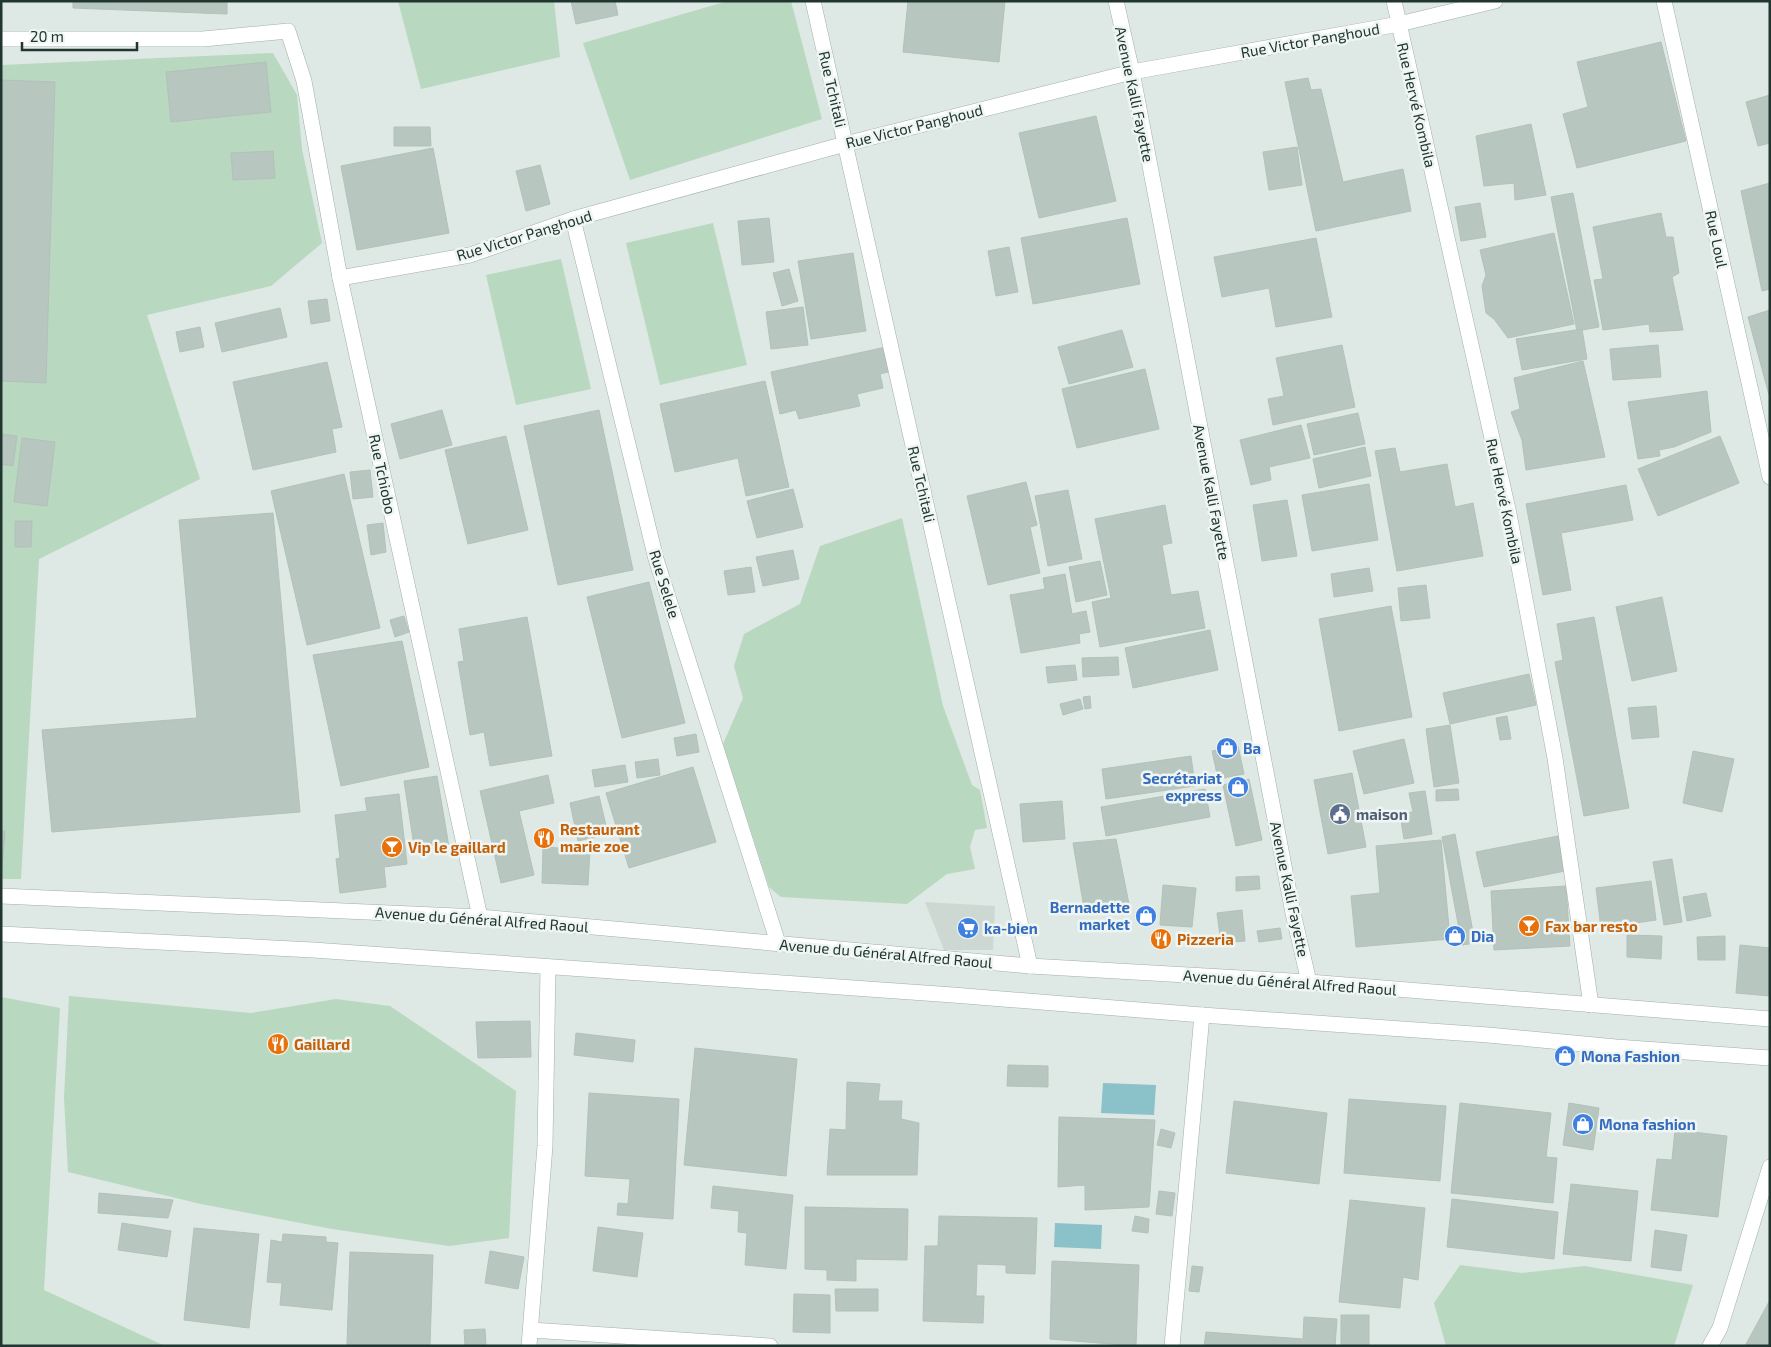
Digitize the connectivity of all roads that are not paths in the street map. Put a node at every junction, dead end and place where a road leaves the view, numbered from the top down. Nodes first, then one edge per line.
1 (813, 1) edge
2 (1116, 1) edge
3 (1394, 1) edge
4 (1495, 1) edge
5 (1664, 1) edge
6 (1399, 24) junction
7 (1, 39) edge
8 (1132, 72) junction
9 (845, 144) junction
10 (573, 219) junction
11 (340, 278) junction
12 (1770, 477) edge
13 (1, 896) edge
14 (480, 917) junction
15 (1, 934) edge
16 (778, 943) junction
17 (1030, 966) junction
18 (548, 967) junction
19 (1309, 982) junction
20 (1591, 1005) junction
21 (1202, 1015) junction
22 (1770, 1019) edge
23 (1770, 1058) edge
24 (1770, 1167) edge
25 (531, 1330) junction
26 (529, 1346) edge
27 (770, 1346) edge
28 (1172, 1346) edge
29 (1710, 1346) edge

1 - 9 street, Rue Tchitali
2 - 8 street, Avenue Kalli Fayette
3 - 6 street, Rue Hervé Kombila
4 - 6 street, Rue Victor Panghoud
5 - 12 street, Rue Loul
6 - 8 street, Rue Victor Panghoud
6 - 20 street, Rue Hervé Kombila
7 - 11 street, Rue Tchiobo
8 - 9 street, Rue Victor Panghoud
8 - 19 street, Avenue Kalli Fayette
9 - 10 street, Rue Victor Panghoud
9 - 17 street, Rue Tchitali
10 - 11 street, Rue Victor Panghoud
10 - 16 street, Rue Selele
11 - 14 street, Rue Tchiobo
13 - 14 street, Avenue du Général Alfred Raoul
14 - 16 street, Avenue du Général Alfred Raoul
15 - 18 street
16 - 17 street, Avenue du Général Alfred Raoul
17 - 19 street, Avenue du Général Alfred Raoul
18 - 21 street
18 - 25 street
19 - 20 street, Avenue du Général Alfred Raoul
20 - 22 street, Avenue du Général Alfred Raoul
21 - 23 street
21 - 28 street
24 - 29 street
25 - 26 street
25 - 27 street

